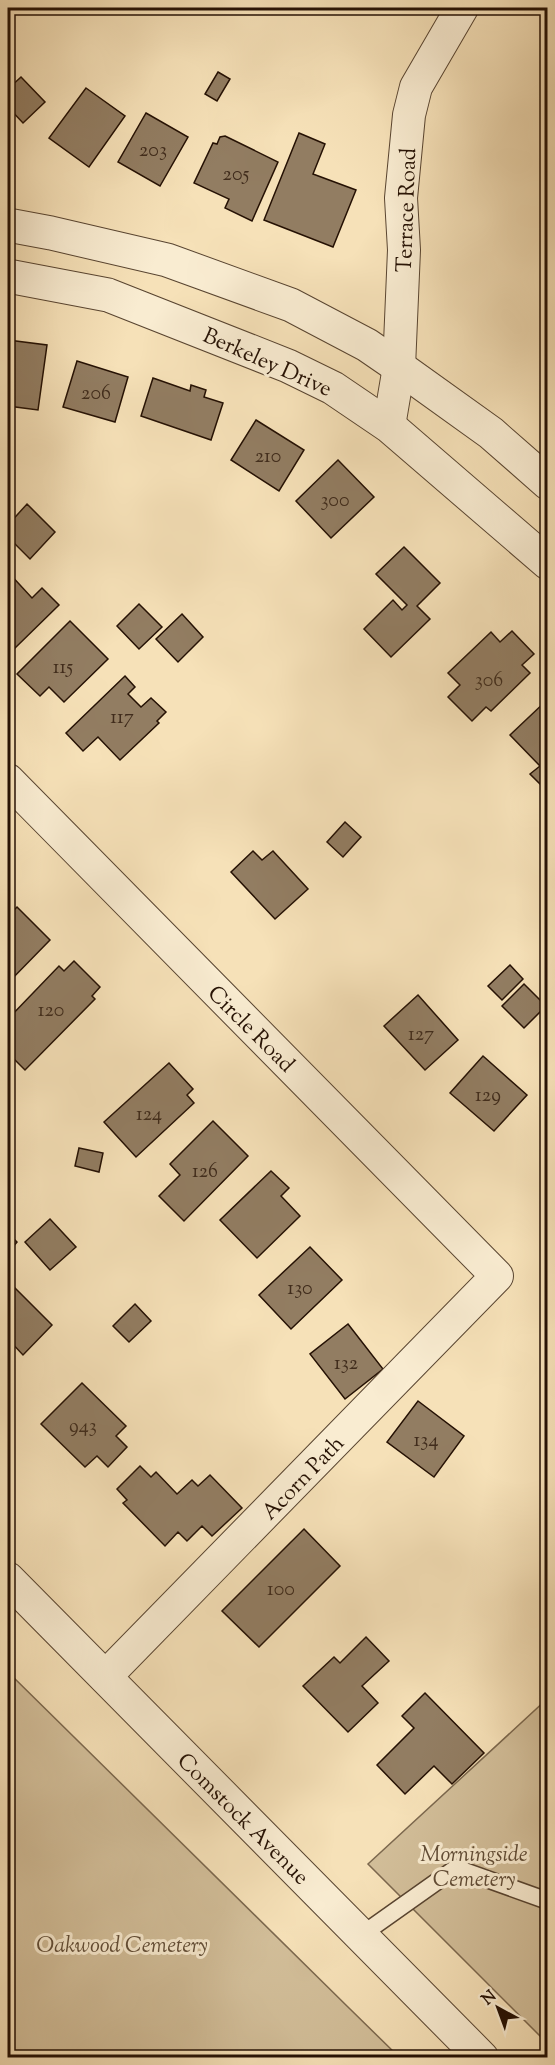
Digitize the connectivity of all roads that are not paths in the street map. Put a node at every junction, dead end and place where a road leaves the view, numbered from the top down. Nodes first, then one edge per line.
1 (462, 8) edge
2 (8, 225) edge
3 (8, 276) edge
4 (399, 367) junction
5 (389, 426) junction
6 (548, 483) edge
7 (548, 563) edge
8 (8, 780) edge
9 (497, 1276) joint
10 (8, 1579) edge
11 (105, 1677) junction
12 (548, 1901) edge
13 (360, 1936) junction
14 (482, 2058) edge

1 - 4 street, Terrace Road
2 - 4 street
3 - 5 street, Berkeley Drive
4 - 5 street, Terrace Road
4 - 6 street
5 - 7 street, Berkeley Drive
8 - 9 street, Circle Road
9 - 11 street, Acorn Path
10 - 11 street, Comstock Avenue
11 - 13 street, Comstock Avenue
12 - 13 lane
13 - 14 street, Comstock Avenue

